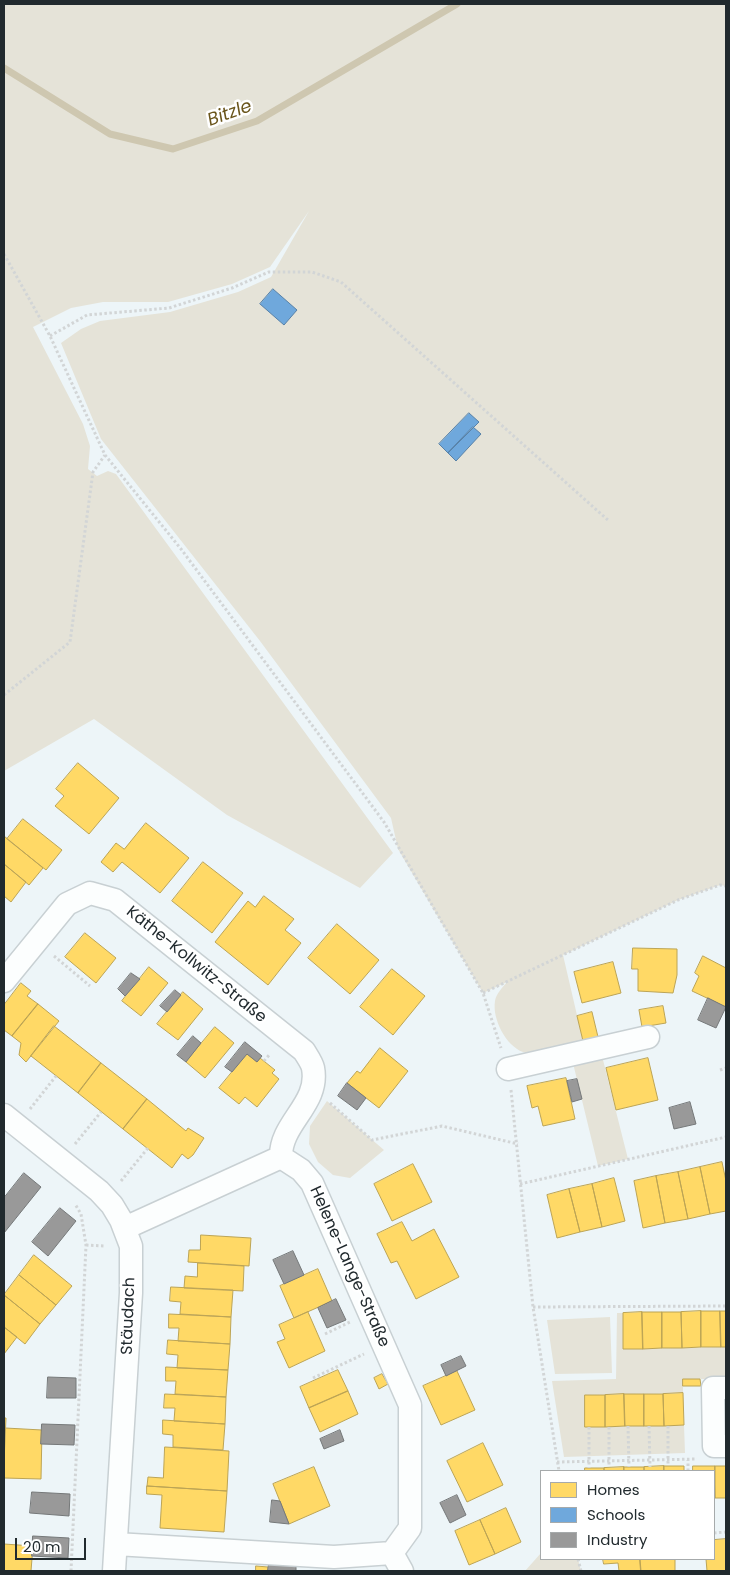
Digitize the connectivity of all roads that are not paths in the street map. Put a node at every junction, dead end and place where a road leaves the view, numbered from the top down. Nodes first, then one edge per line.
1 (4, 981) edge
2 (648, 1037) dead end
3 (508, 1069) road end
4 (10, 1120) edge
5 (280, 1157) junction
6 (125, 1228) junction
7 (726, 1388) edge
8 (726, 1446) edge
9 (116, 1544) junction
10 (397, 1562) edge
11 (114, 1571) edge

1 - 5 street, Käthe-Kollwitz-Straße
2 - 3 street
4 - 6 street, Stäudach
5 - 6 street
5 - 10 street, Helene-Lange-Straße
6 - 9 street, Stäudach
7 - 8 street
9 - 10 street
9 - 11 street, Stäudach

